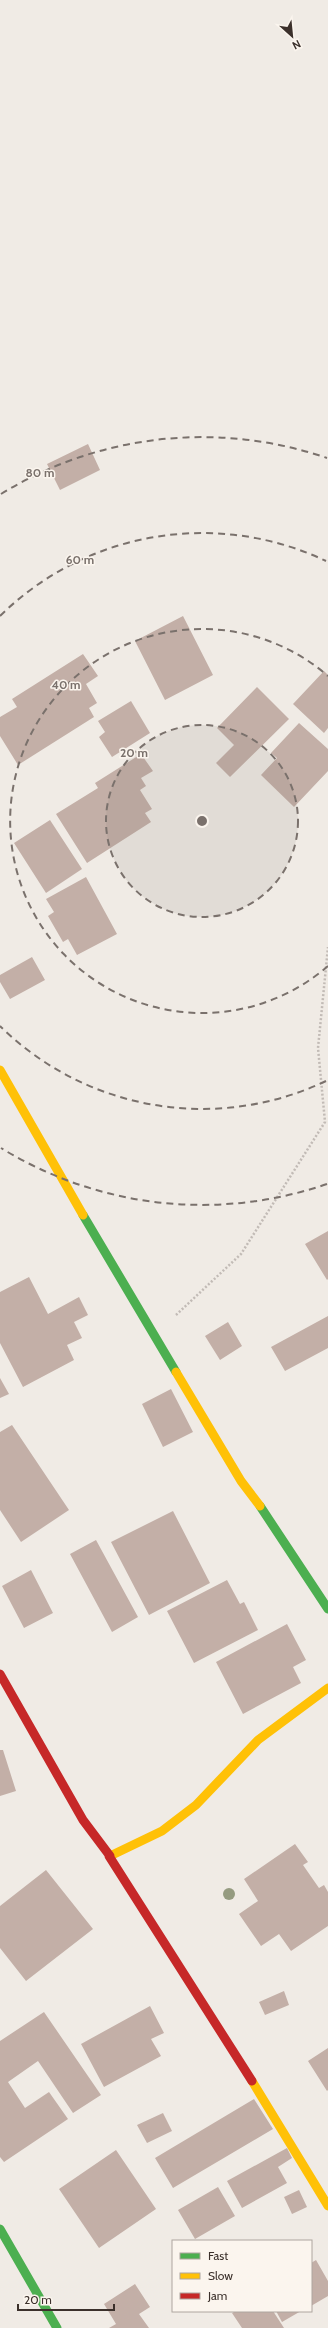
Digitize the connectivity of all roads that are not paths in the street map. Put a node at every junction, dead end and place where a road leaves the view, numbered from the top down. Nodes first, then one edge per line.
1 (0, 1070) edge
2 (328, 1609) edge
3 (0, 1674) edge
4 (328, 1688) edge
5 (109, 1856) junction
6 (328, 2206) edge
7 (0, 2229) edge
8 (57, 2328) edge

1 - 2 street
3 - 5 street
4 - 5 street
5 - 6 street
7 - 8 street

